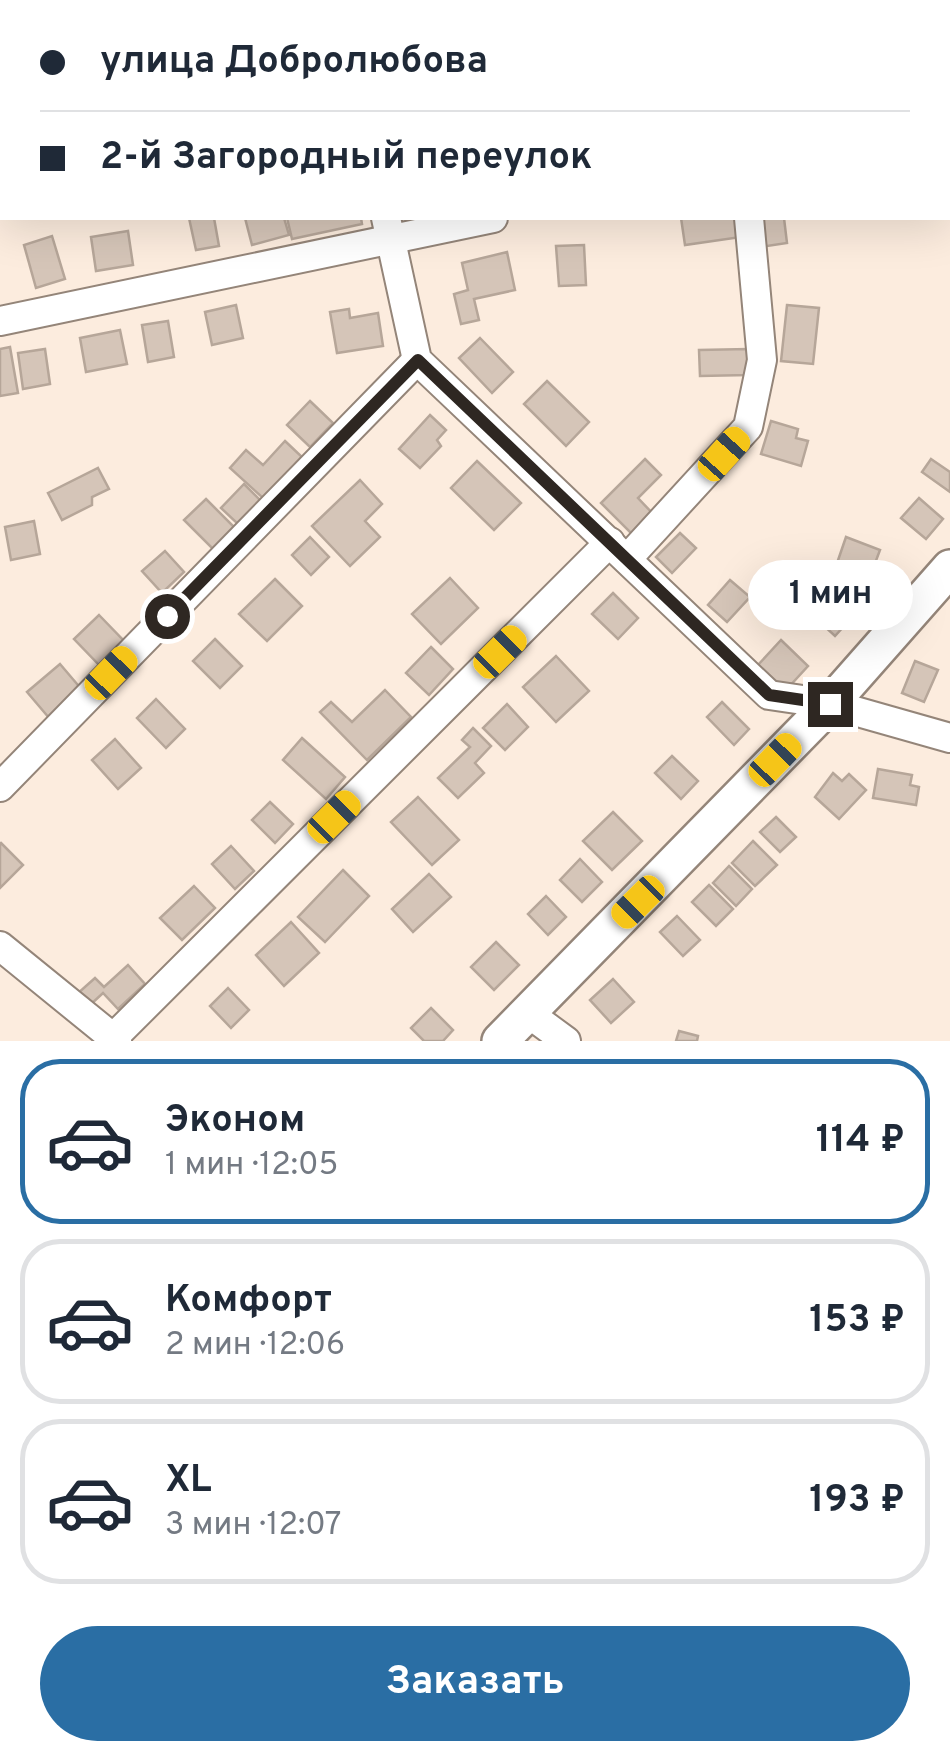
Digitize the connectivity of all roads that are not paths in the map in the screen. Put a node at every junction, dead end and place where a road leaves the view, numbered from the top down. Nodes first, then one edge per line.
1 (475, 220) edge
2 (749, 220) edge
3 (388, 229) edge
4 (0, 321) edge
5 (418, 360) junction
6 (619, 550) junction
7 (950, 568) edge
8 (830, 704) junction
9 (950, 738) edge
10 (0, 787) edge
11 (0, 946) edge
12 (528, 1013) junction
13 (114, 1040) edge
14 (500, 1041) edge
15 (566, 1041) edge

1 - 3 street
2 - 6 street
3 - 4 street
3 - 5 street
5 - 6 street
5 - 10 street
6 - 8 street
6 - 13 street
7 - 8 main road
8 - 9 street
8 - 12 main road
11 - 13 street
12 - 14 main road
12 - 15 street

